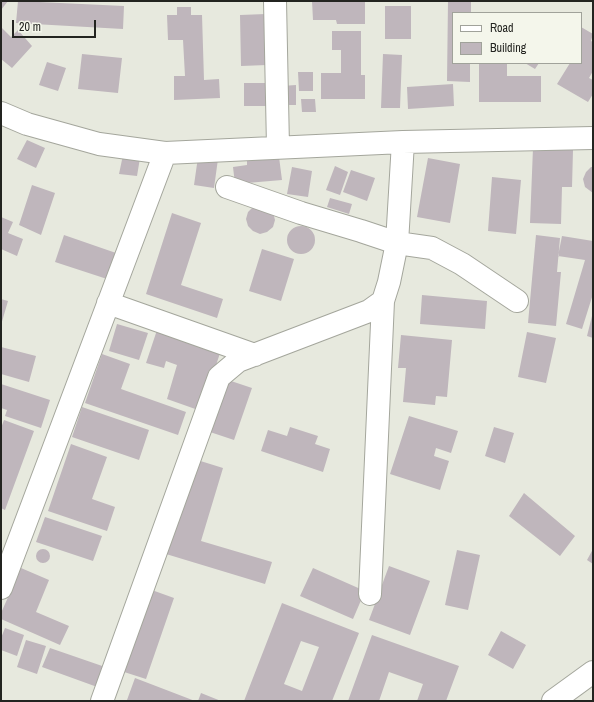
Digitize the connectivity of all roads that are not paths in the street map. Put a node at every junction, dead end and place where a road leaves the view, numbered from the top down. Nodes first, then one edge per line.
1 (275, 1) edge
2 (1, 113) edge
3 (593, 138) edge
4 (403, 142) junction
5 (278, 147) junction
6 (165, 153) junction
7 (227, 187) dead end
8 (397, 243) junction
9 (383, 301) junction
10 (517, 302) dead end
11 (108, 303) junction
12 (256, 355) junction
13 (1, 588) edge
14 (370, 594) dead end
15 (593, 672) edge
16 (102, 701) edge
17 (553, 701) edge

1 - 5 street
2 - 6 street
3 - 4 street
4 - 5 street
4 - 8 street
5 - 6 street
6 - 11 street
7 - 8 street
8 - 9 street
8 - 10 street
9 - 12 street
9 - 14 street
11 - 12 street
11 - 13 street
12 - 16 street
15 - 17 street

